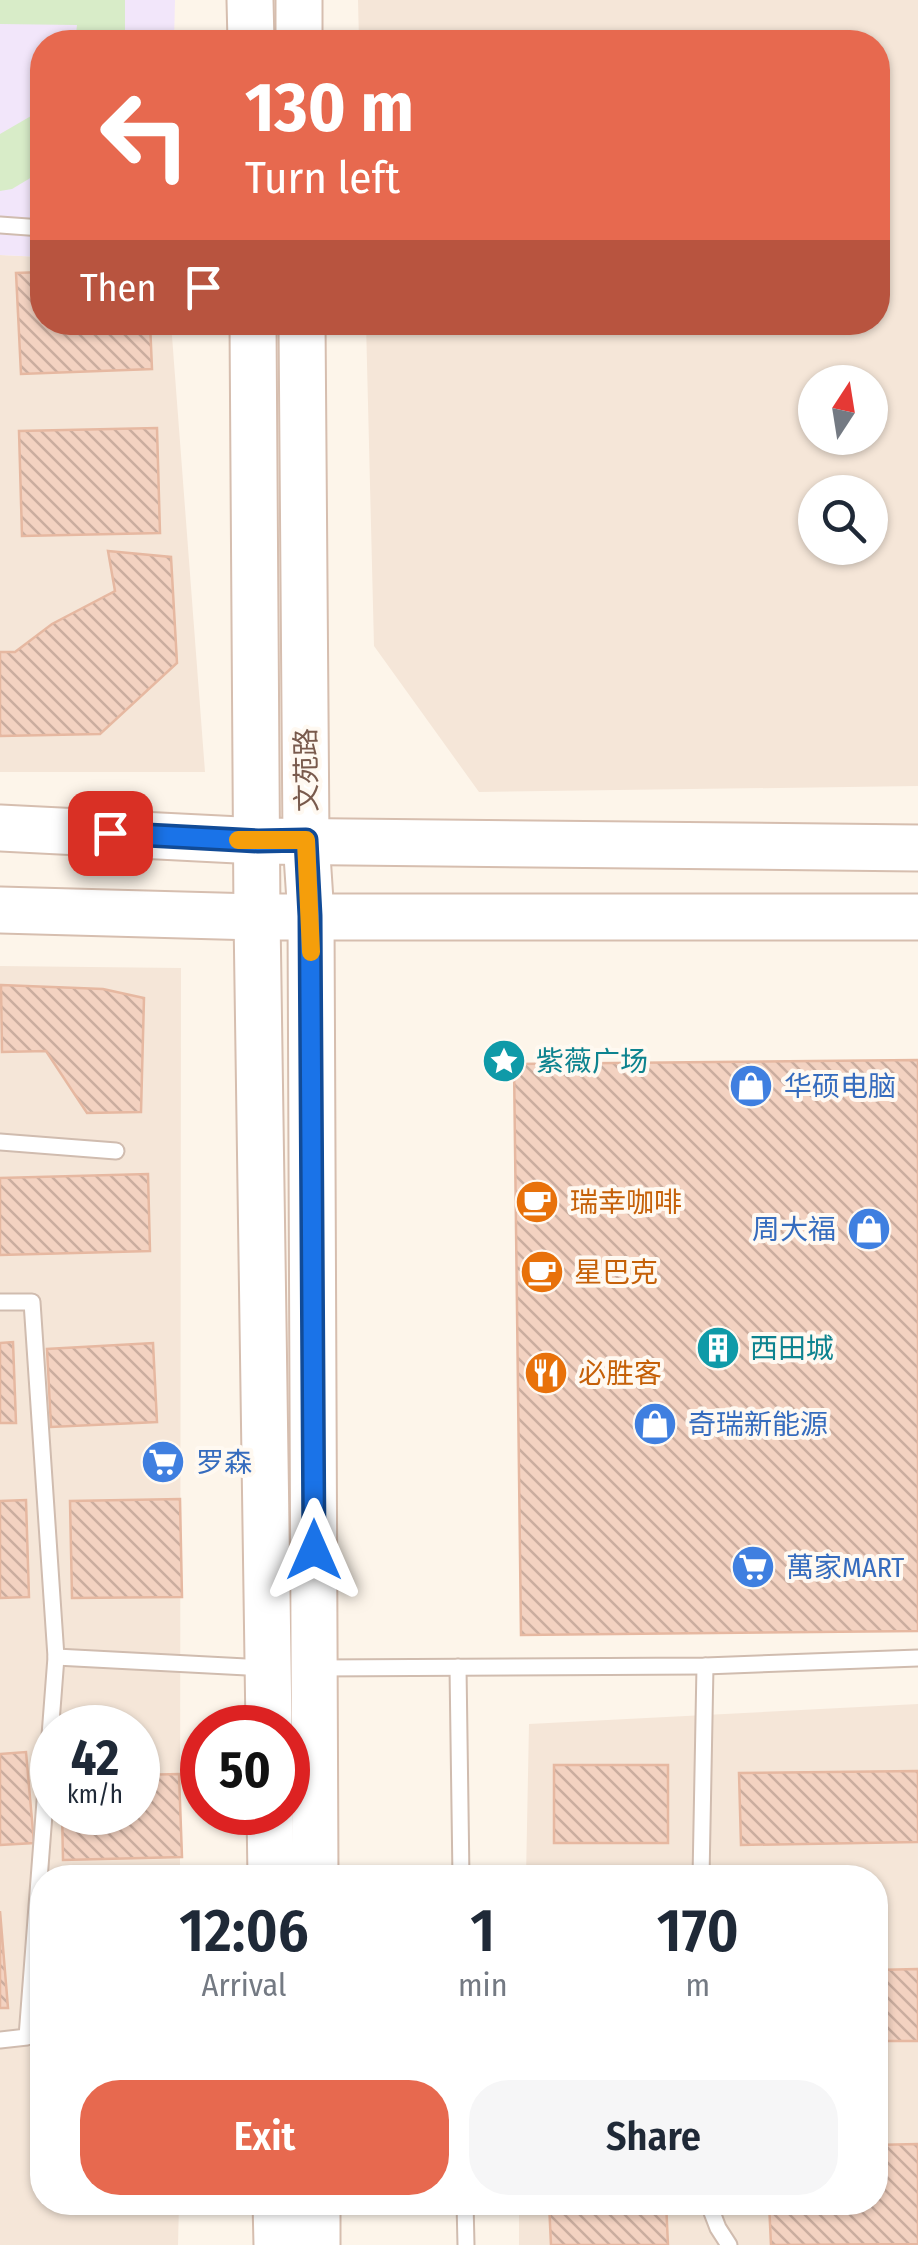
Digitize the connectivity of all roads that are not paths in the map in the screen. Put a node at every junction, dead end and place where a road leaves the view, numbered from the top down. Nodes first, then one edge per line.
1 (250, 0) edge
2 (299, 0) edge
3 (250, 30) edge
4 (299, 30) edge
5 (0, 224) edge
6 (30, 227) edge
7 (253, 335) edge
8 (302, 335) edge
9 (0, 828) edge
10 (306, 840) junction
11 (258, 841) junction
12 (918, 848) edge
13 (0, 910) edge
14 (310, 916) junction
15 (918, 916) edge
16 (256, 917) junction
17 (0, 1142) edge
18 (116, 1151) dead end
19 (0, 1302) edge
20 (56, 1658) junction
21 (918, 1658) edge
22 (705, 1666) junction
23 (458, 1667) junction
24 (291, 1668) junction
25 (277, 1705) edge
26 (270, 1835) edge
27 (40, 1865) edge
28 (271, 1865) edge
29 (314, 1865) edge
30 (461, 1865) edge
31 (701, 1865) edge
32 (30, 1998) edge
33 (0, 2040) edge
34 (276, 2215) edge
35 (316, 2215) edge
36 (466, 2215) edge
37 (713, 2215) edge
38 (277, 2245) edge
39 (317, 2245) edge
40 (466, 2245) edge
41 (729, 2245) edge

1 - 3 main road
2 - 4 main road
5 - 6 lane
7 - 11 main road, 文苑路
8 - 10 main road, 文苑路
9 - 11 main road
10 - 11 main road
10 - 12 main road
10 - 14 main road, 文苑路
11 - 16 main road, 文苑路
13 - 16 main road
14 - 15 main road
14 - 16 main road
14 - 24 main road, 文苑路
16 - 24 main road, 文苑路
17 - 18 lane
19 - 20 lane
20 - 24 lane
20 - 27 lane
21 - 22 lane
22 - 23 lane
22 - 31 lane
23 - 24 lane
23 - 30 lane
24 - 25 main road, 文苑路
24 - 29 main road, 文苑路
26 - 28 main road
32 - 33 lane
34 - 38 main road
35 - 39 main road
36 - 40 lane
37 - 41 lane

